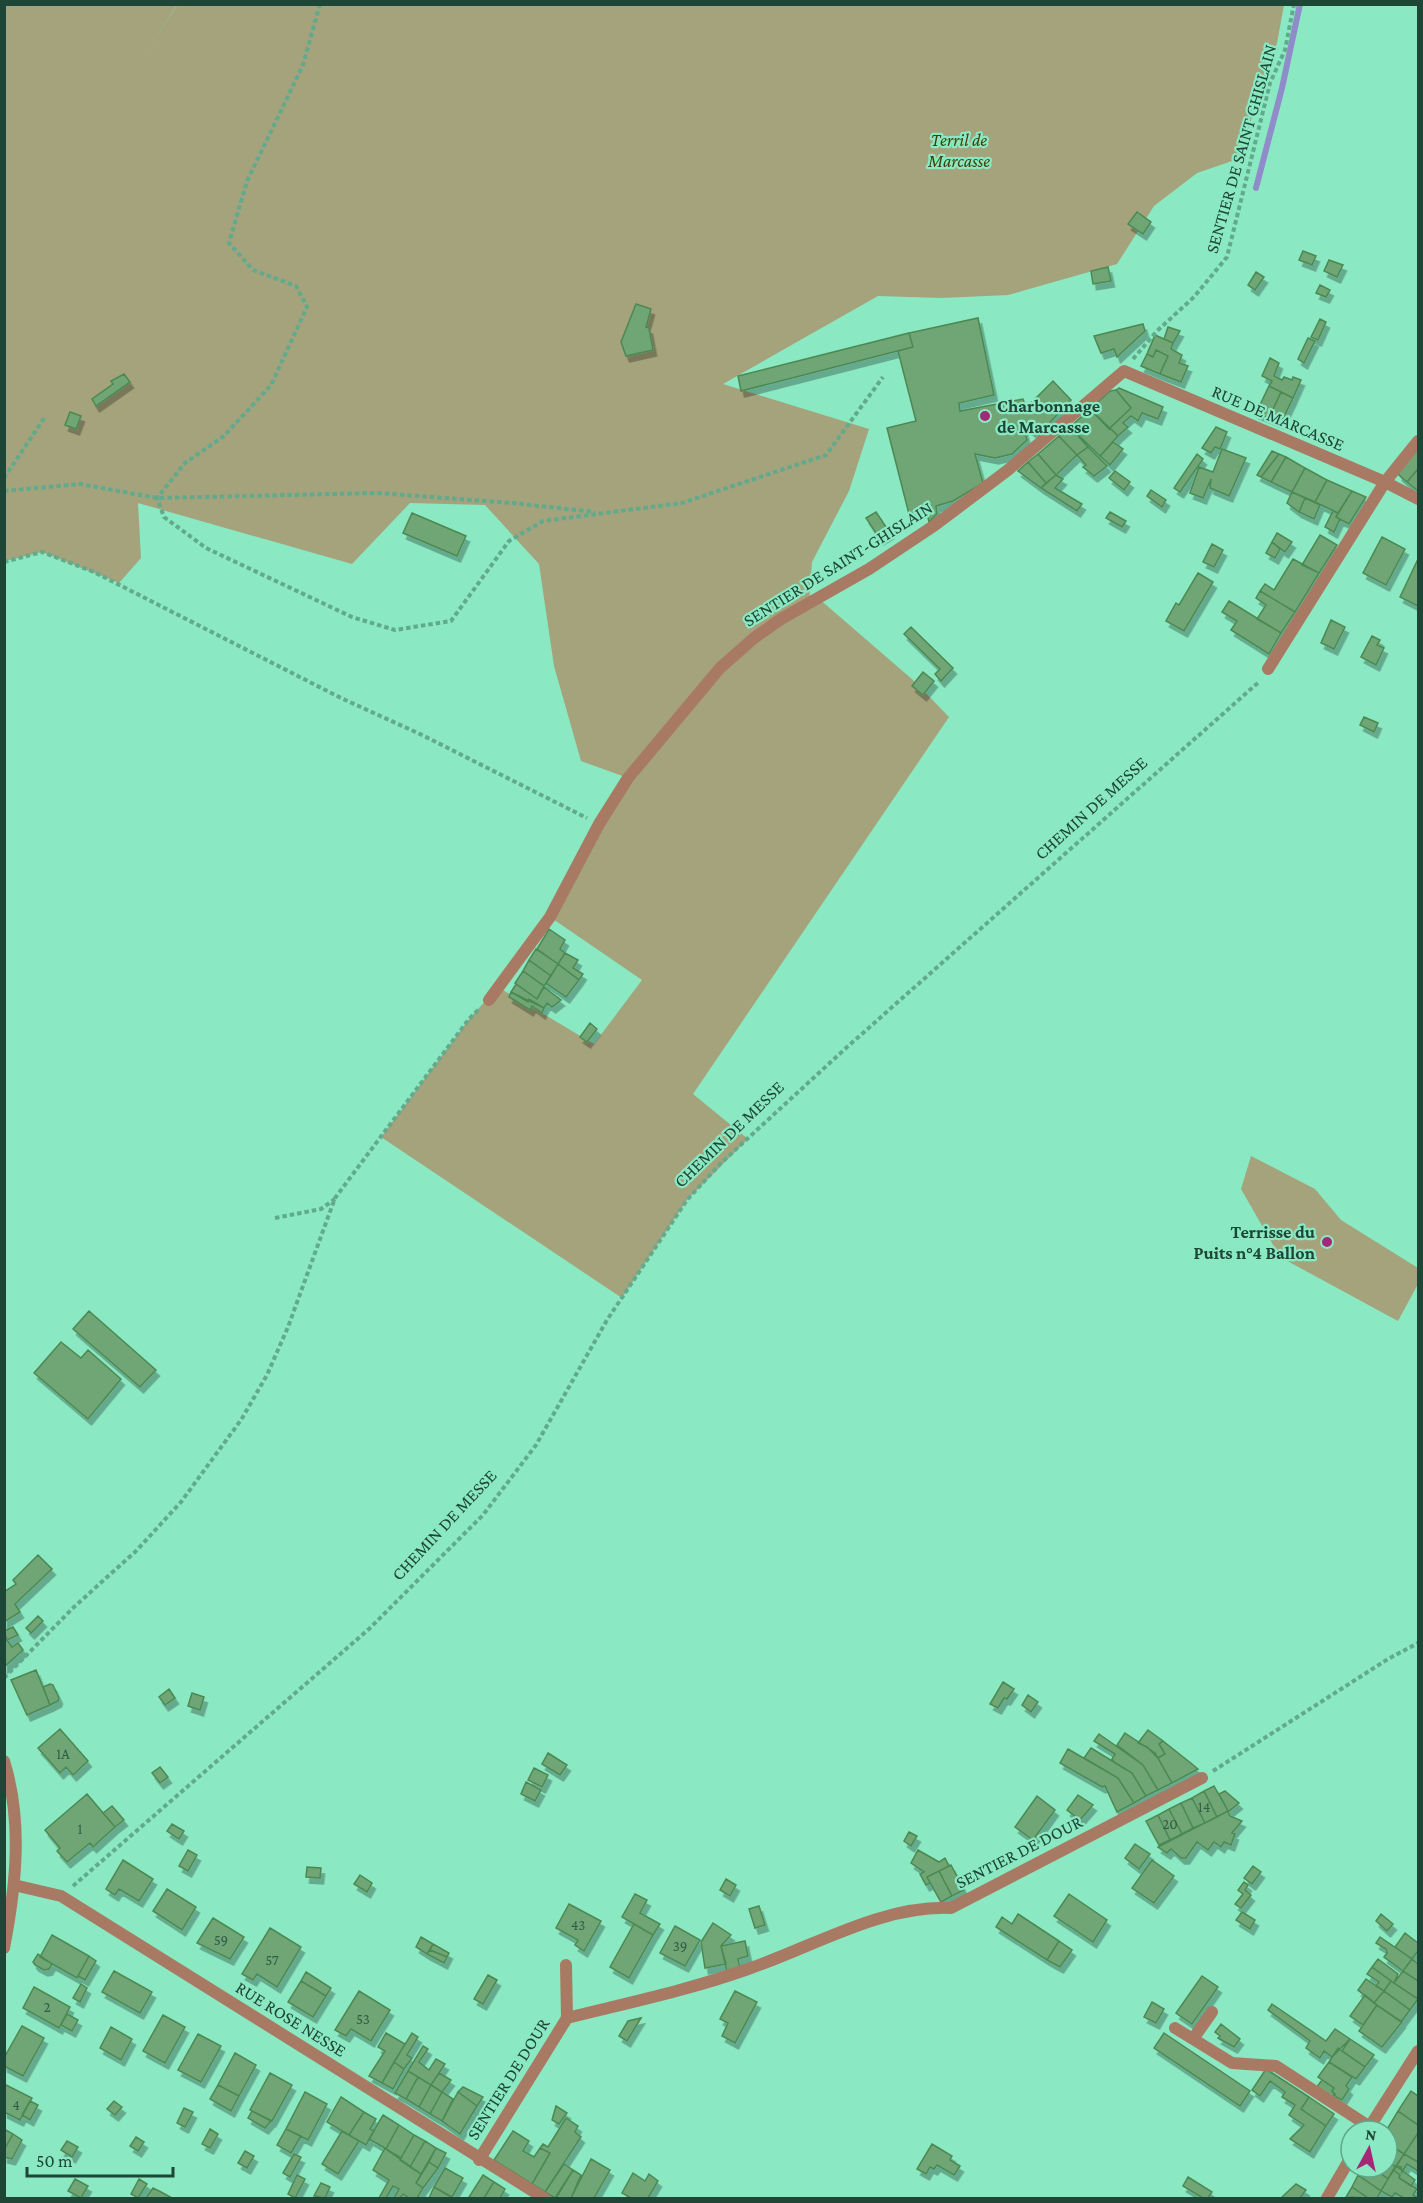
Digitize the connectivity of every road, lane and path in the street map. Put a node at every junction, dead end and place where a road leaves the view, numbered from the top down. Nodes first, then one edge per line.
1 (320, 4) edge
2 (1294, 4) edge
3 (1124, 371) junction
4 (883, 377) dead end
5 (45, 417) dead end
6 (1419, 441) edge
7 (4, 478) edge
8 (1385, 482) junction
9 (4, 491) edge
10 (157, 498) junction
11 (1419, 499) edge
12 (603, 513) junction
13 (4, 562) edge
14 (1268, 669) joint
15 (599, 824) junction
16 (489, 1000) joint
17 (335, 1198) junction
18 (275, 1218) dead end
19 (1419, 1643) edge
20 (4, 1678) edge
21 (4, 1761) edge
22 (1202, 1778) joint
23 (16, 1853) junction
24 (4, 1860) edge
25 (14, 1885) junction
26 (61, 1896) junction
27 (4, 1948) edge
28 (566, 1965) dead end
29 (1212, 2012) dead end
30 (567, 2018) junction
31 (1175, 2028) dead end
32 (1193, 2038) junction
33 (1419, 2051) edge
34 (1353, 2119) edge
35 (1375, 2119) edge
36 (479, 2160) junction
37 (1339, 2178) edge
38 (544, 2199) edge
39 (1327, 2199) edge

1 - 10 path
2 - 3 path, SENTIER DE SAINT GHISLAIN
3 - 8 street, RUE DE MARCASSE
3 - 15 street, SENTIER DE SAINT-GHISLAIN
4 - 12 path
5 - 7 path
6 - 8 street
8 - 11 street, RUE DE MARCASSE
8 - 14 street
9 - 10 path
10 - 12 path
10 - 12 path
13 - 15 path
14 - 26 path, CHEMIN DE MESSE
15 - 16 street, SENTIER DE SAINT-GHISLAIN
16 - 17 path
17 - 18 path
17 - 20 path
19 - 22 path
21 - 23 street
22 - 30 street, SENTIER DE DOUR
23 - 24 street
23 - 25 street
25 - 26 street, RUE ROSE NESSE
25 - 27 street
26 - 36 street, RUE ROSE NESSE
28 - 30 street, SENTIER DE DOUR
29 - 32 street
30 - 36 street, SENTIER DE DOUR
31 - 32 street
32 - 34 street
33 - 35 street
36 - 38 street, RUE ROSE NESSE
37 - 39 street

